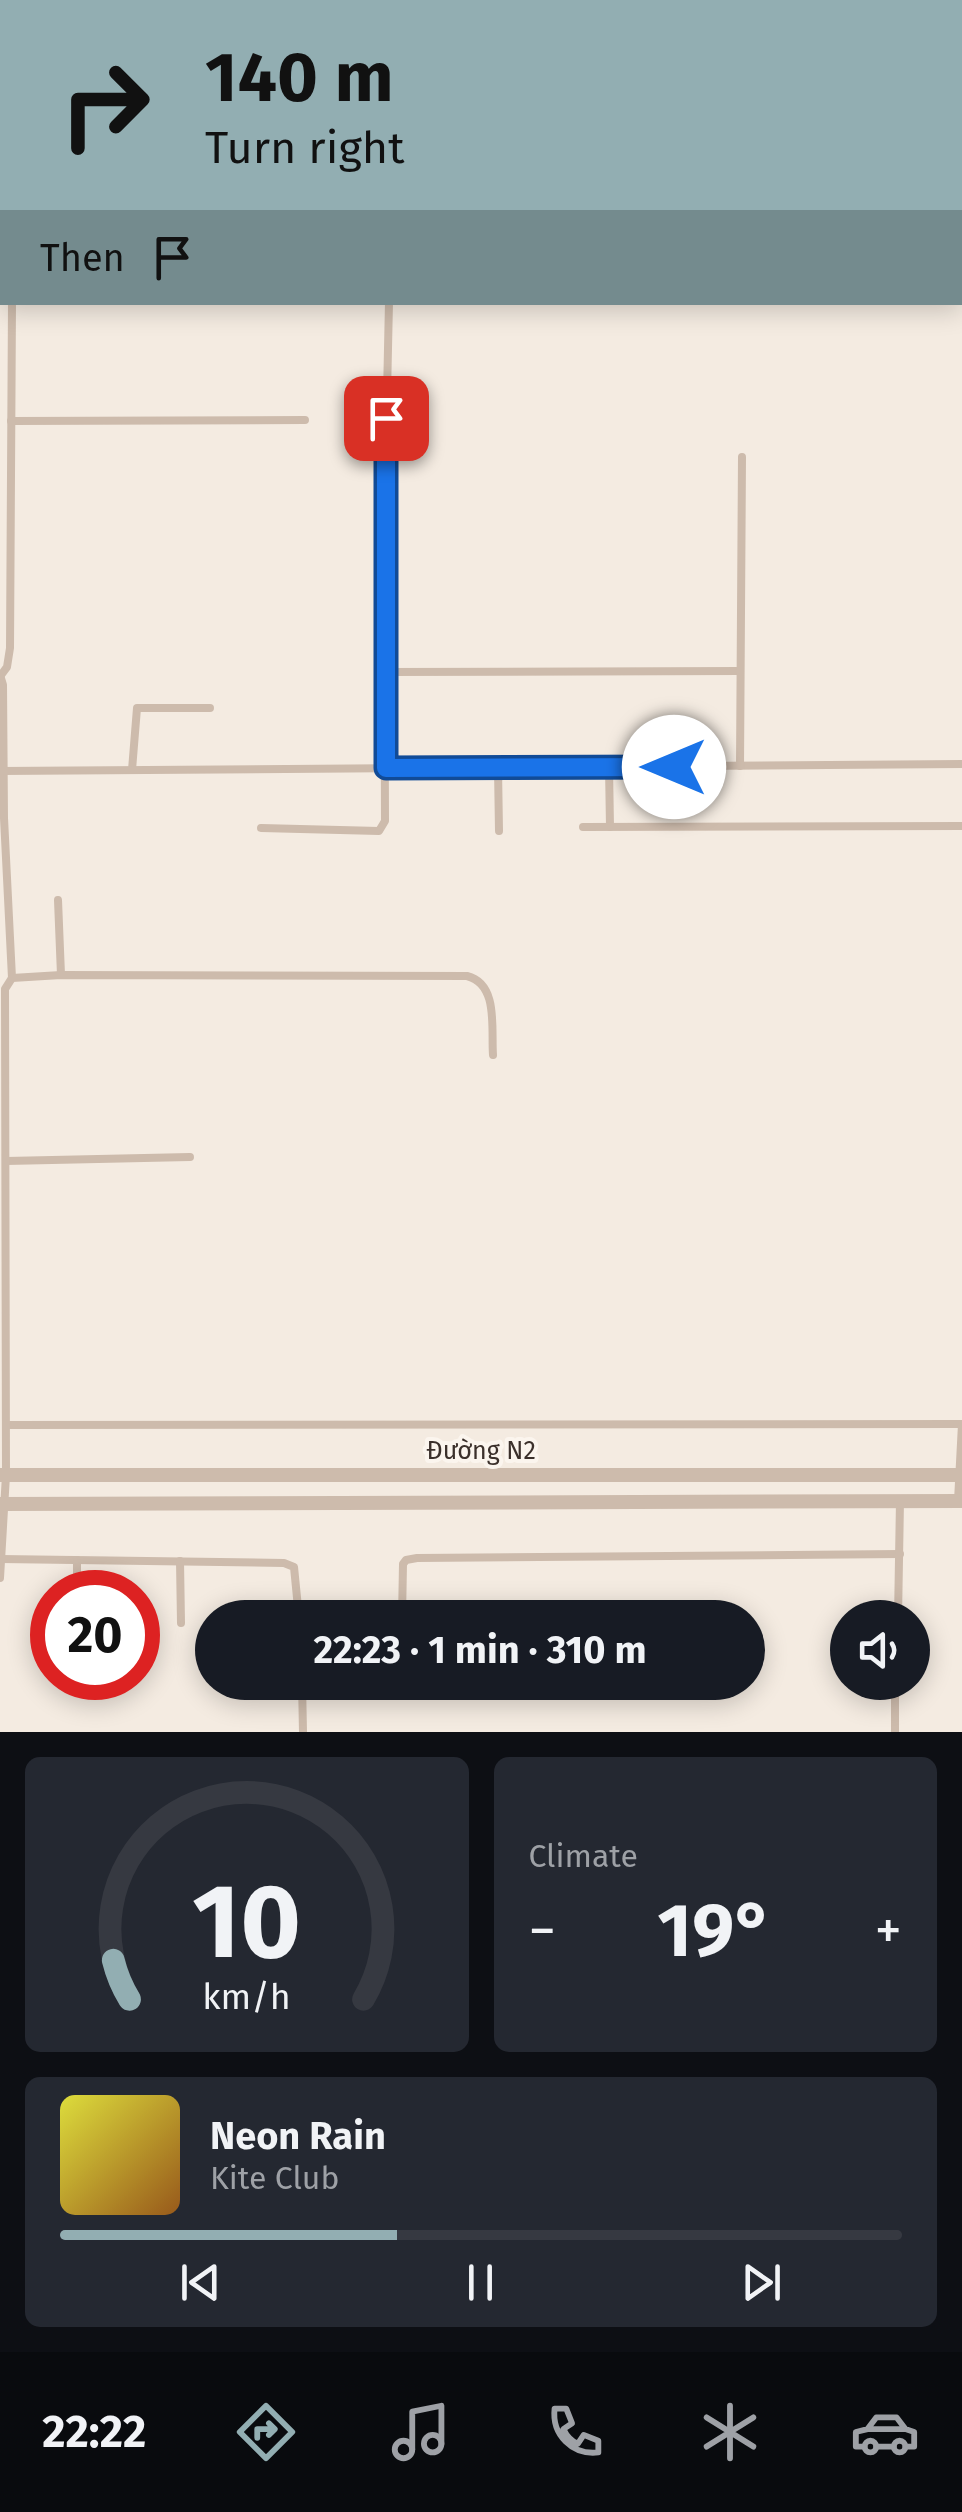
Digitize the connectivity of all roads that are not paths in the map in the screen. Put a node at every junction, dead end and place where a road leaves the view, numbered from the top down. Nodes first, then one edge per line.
1 (12, 305) edge
2 (389, 305) edge
3 (305, 420) dead end
4 (11, 422) junction
5 (742, 457) dead end
6 (740, 671) junction
7 (385, 672) junction
8 (0, 675) edge
9 (210, 708) dead end
10 (2, 746) edge
11 (962, 764) edge
12 (740, 766) junction
13 (610, 767) junction
14 (386, 768) junction
15 (498, 768) junction
16 (3, 770) edge
17 (132, 770) junction
18 (2, 818) edge
19 (962, 826) edge
20 (584, 827) dead end
21 (610, 827) junction
22 (261, 828) dead end
23 (499, 831) dead end
24 (58, 900) dead end
25 (60, 975) junction
26 (12, 978) junction
27 (493, 1055) dead end
28 (190, 1157) dead end
29 (6, 1161) junction
30 (3, 1271) edge
31 (3, 1336) edge
32 (961, 1424) edge
33 (6, 1425) junction
34 (3, 1475) edge
35 (961, 1475) edge
36 (900, 1501) junction
37 (960, 1501) edge
38 (2, 1504) edge
39 (900, 1554) junction
40 (2, 1560) edge
41 (77, 1560) junction
42 (180, 1561) junction
43 (77, 1570) edge
44 (0, 1578) edge
45 (297, 1600) edge
46 (403, 1600) edge
47 (899, 1600) edge
48 (181, 1623) dead end
49 (302, 1700) edge
50 (896, 1700) edge
51 (302, 1732) edge
52 (895, 1732) edge

1 - 4 lane
2 - 7 lane
3 - 4 lane
4 - 8 lane
5 - 6 lane
6 - 7 lane
6 - 12 lane
7 - 14 lane
8 - 10 lane
9 - 17 lane
10 - 16 lane
11 - 12 lane
12 - 13 lane
13 - 15 lane
13 - 21 lane
14 - 15 lane
14 - 17 lane
14 - 22 lane
15 - 23 lane
16 - 17 lane
16 - 18 lane
18 - 26 lane
19 - 21 lane
20 - 21 lane
24 - 25 lane
25 - 26 lane
25 - 27 lane
26 - 29 lane
28 - 29 lane
29 - 30 lane
30 - 31 lane
31 - 33 lane
32 - 33 lane
32 - 35 lane
33 - 34 lane
34 - 35 street, Đường N2
34 - 38 lane
35 - 37 lane
36 - 37 street, Đường N2
36 - 38 street, Đường N2
36 - 39 lane
38 - 40 lane
39 - 46 lane
39 - 47 lane
40 - 41 lane
40 - 44 lane
41 - 42 lane
41 - 43 lane
42 - 45 lane
42 - 48 lane
49 - 51 lane
50 - 52 lane

